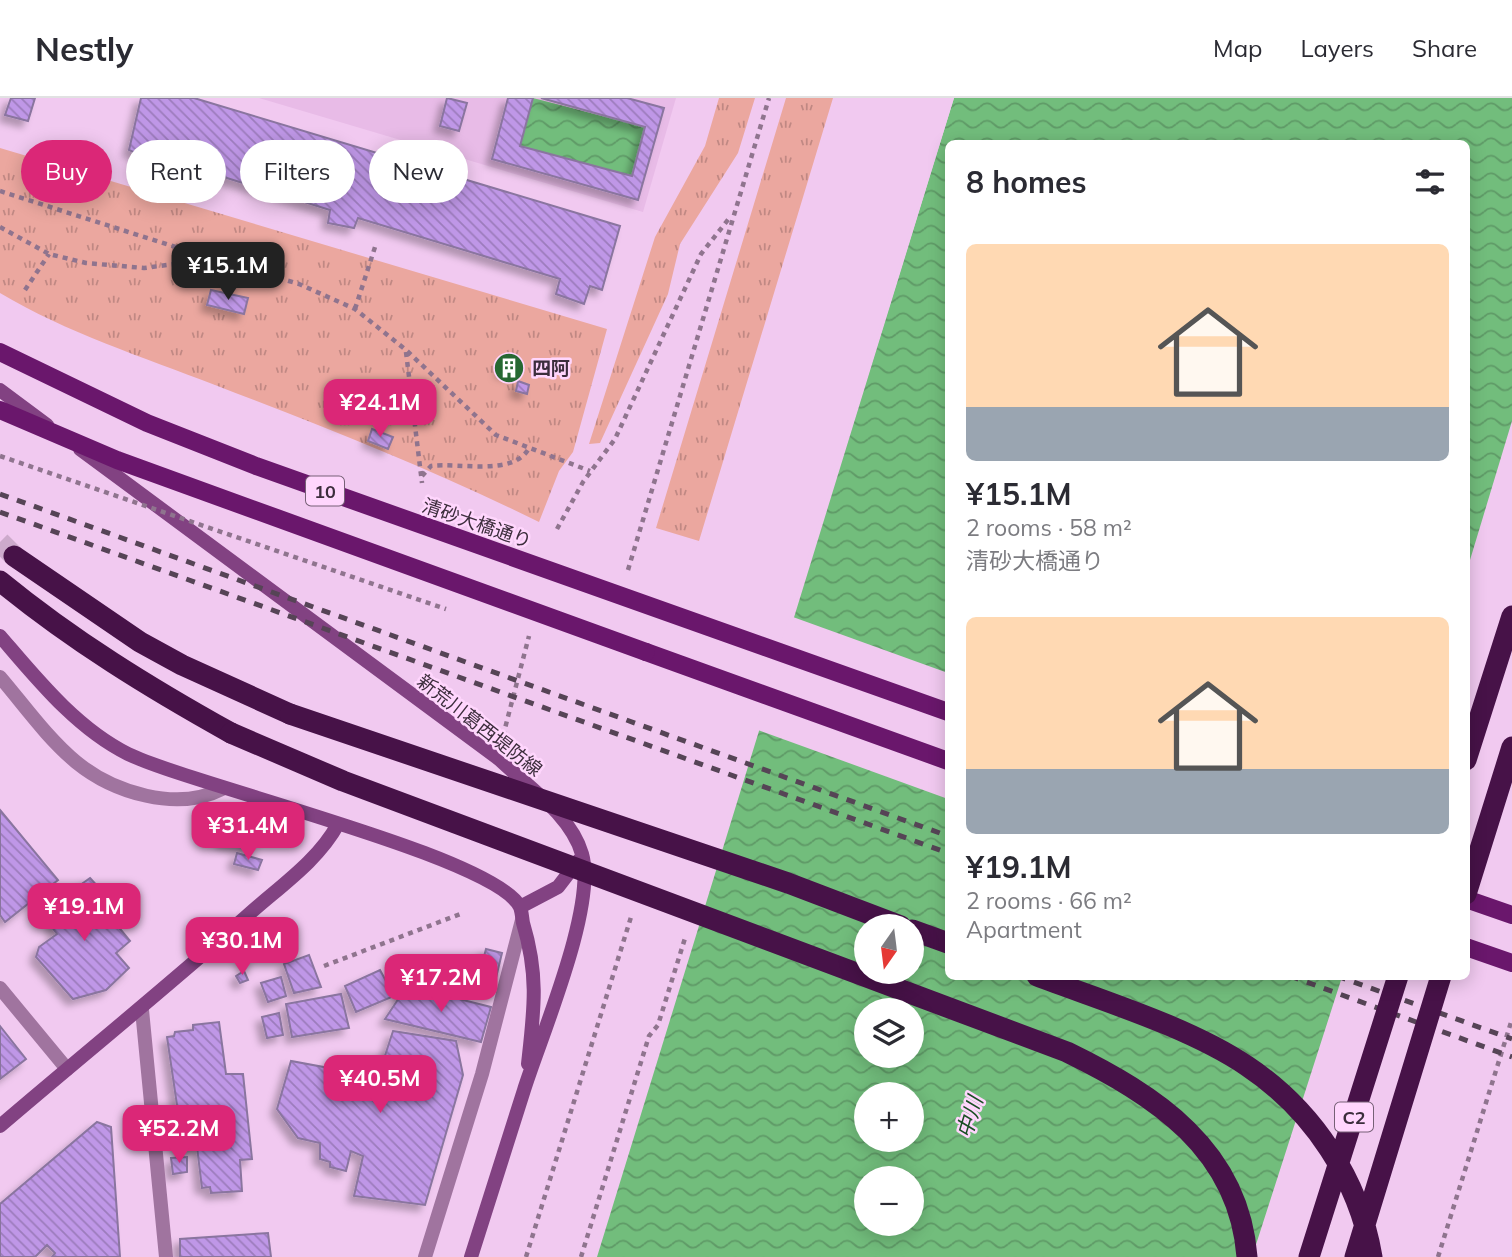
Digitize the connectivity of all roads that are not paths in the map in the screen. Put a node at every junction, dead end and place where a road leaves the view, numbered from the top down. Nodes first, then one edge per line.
1 (0, 352) edge
2 (0, 390) edge
3 (0, 410) edge
4 (14, 556) tunnel mouth
5 (0, 581) edge
6 (1512, 616) edge
7 (0, 636) edge
8 (0, 677) edge
9 (945, 711) edge
10 (1470, 747) edge
11 (1512, 747) edge
12 (945, 760) edge
13 (222, 789) junction
14 (338, 824) junction
15 (582, 854) junction
16 (1470, 883) edge
17 (1470, 898) edge
18 (521, 913) junction
19 (869, 914) edge
20 (1512, 915) edge
21 (924, 934) edge
22 (945, 942) edge
23 (1470, 948) edge
24 (1512, 964) edge
25 (1047, 980) edge
26 (1397, 980) edge
27 (1440, 980) edge
28 (0, 988) edge
29 (142, 1010) junction
30 (67, 1069) junction
31 (525, 1086) junction
32 (0, 1126) edge
33 (166, 1257) edge
34 (425, 1257) edge
35 (471, 1257) edge
36 (1247, 1257) edge
37 (1309, 1257) edge
38 (1355, 1257) edge
39 (1372, 1257) edge

1 - 9 main road, 清砂大橋通り / 10
2 - 15 main road, 新荒川葛西堤防線
3 - 12 main road, 10, bridge
4 - 19 highway, bridge
5 - 36 highway, bridge
6 - 10 highway
7 - 13 main road
8 - 13 street
11 - 16 highway
13 - 14 main road
14 - 18 main road
14 - 29 main road
15 - 18 main road
15 - 31 main road, 新荒川葛西堤防線
17 - 20 main road
18 - 31 main road
18 - 34 street
21 - 22 highway
23 - 24 main road
25 - 39 highway, bridge
26 - 37 highway, C2, bridge
27 - 38 highway, C2, bridge
28 - 30 street
29 - 30 main road
29 - 33 street
30 - 32 main road
31 - 35 main road, 新荒川葛西堤防線

